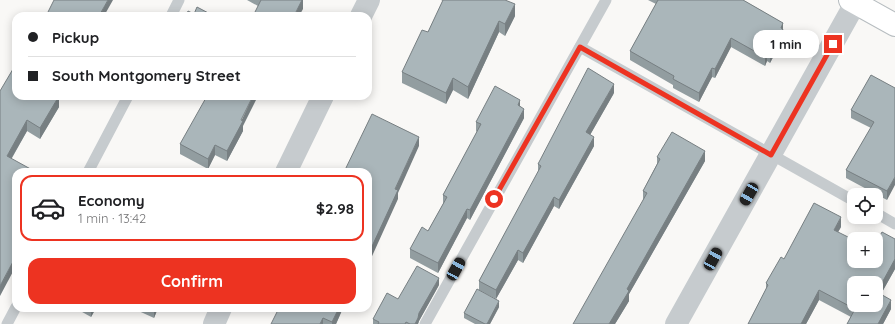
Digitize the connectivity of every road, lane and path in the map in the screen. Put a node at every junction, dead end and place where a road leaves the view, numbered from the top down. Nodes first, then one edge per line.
1 (179, 0) edge
2 (369, 0) edge
3 (606, 0) edge
4 (854, 1) edge
5 (173, 12) edge
6 (363, 12) edge
7 (895, 25) edge
8 (580, 47) junction
9 (126, 100) edge
10 (321, 100) edge
11 (771, 155) junction
12 (90, 168) edge
13 (288, 168) edge
14 (847, 197) edge
15 (883, 217) edge
16 (895, 224) edge
17 (13, 312) edge
18 (219, 312) edge
19 (7, 324) edge
20 (214, 324) edge
21 (425, 324) edge
22 (676, 324) edge

1 - 5 lane
2 - 6 street
3 - 8 lane
4 - 7 main road
4 - 11 street
8 - 11 lane
8 - 21 lane
9 - 12 lane
10 - 13 street
11 - 14 lane
11 - 22 street
15 - 16 lane
17 - 19 lane
18 - 20 street

